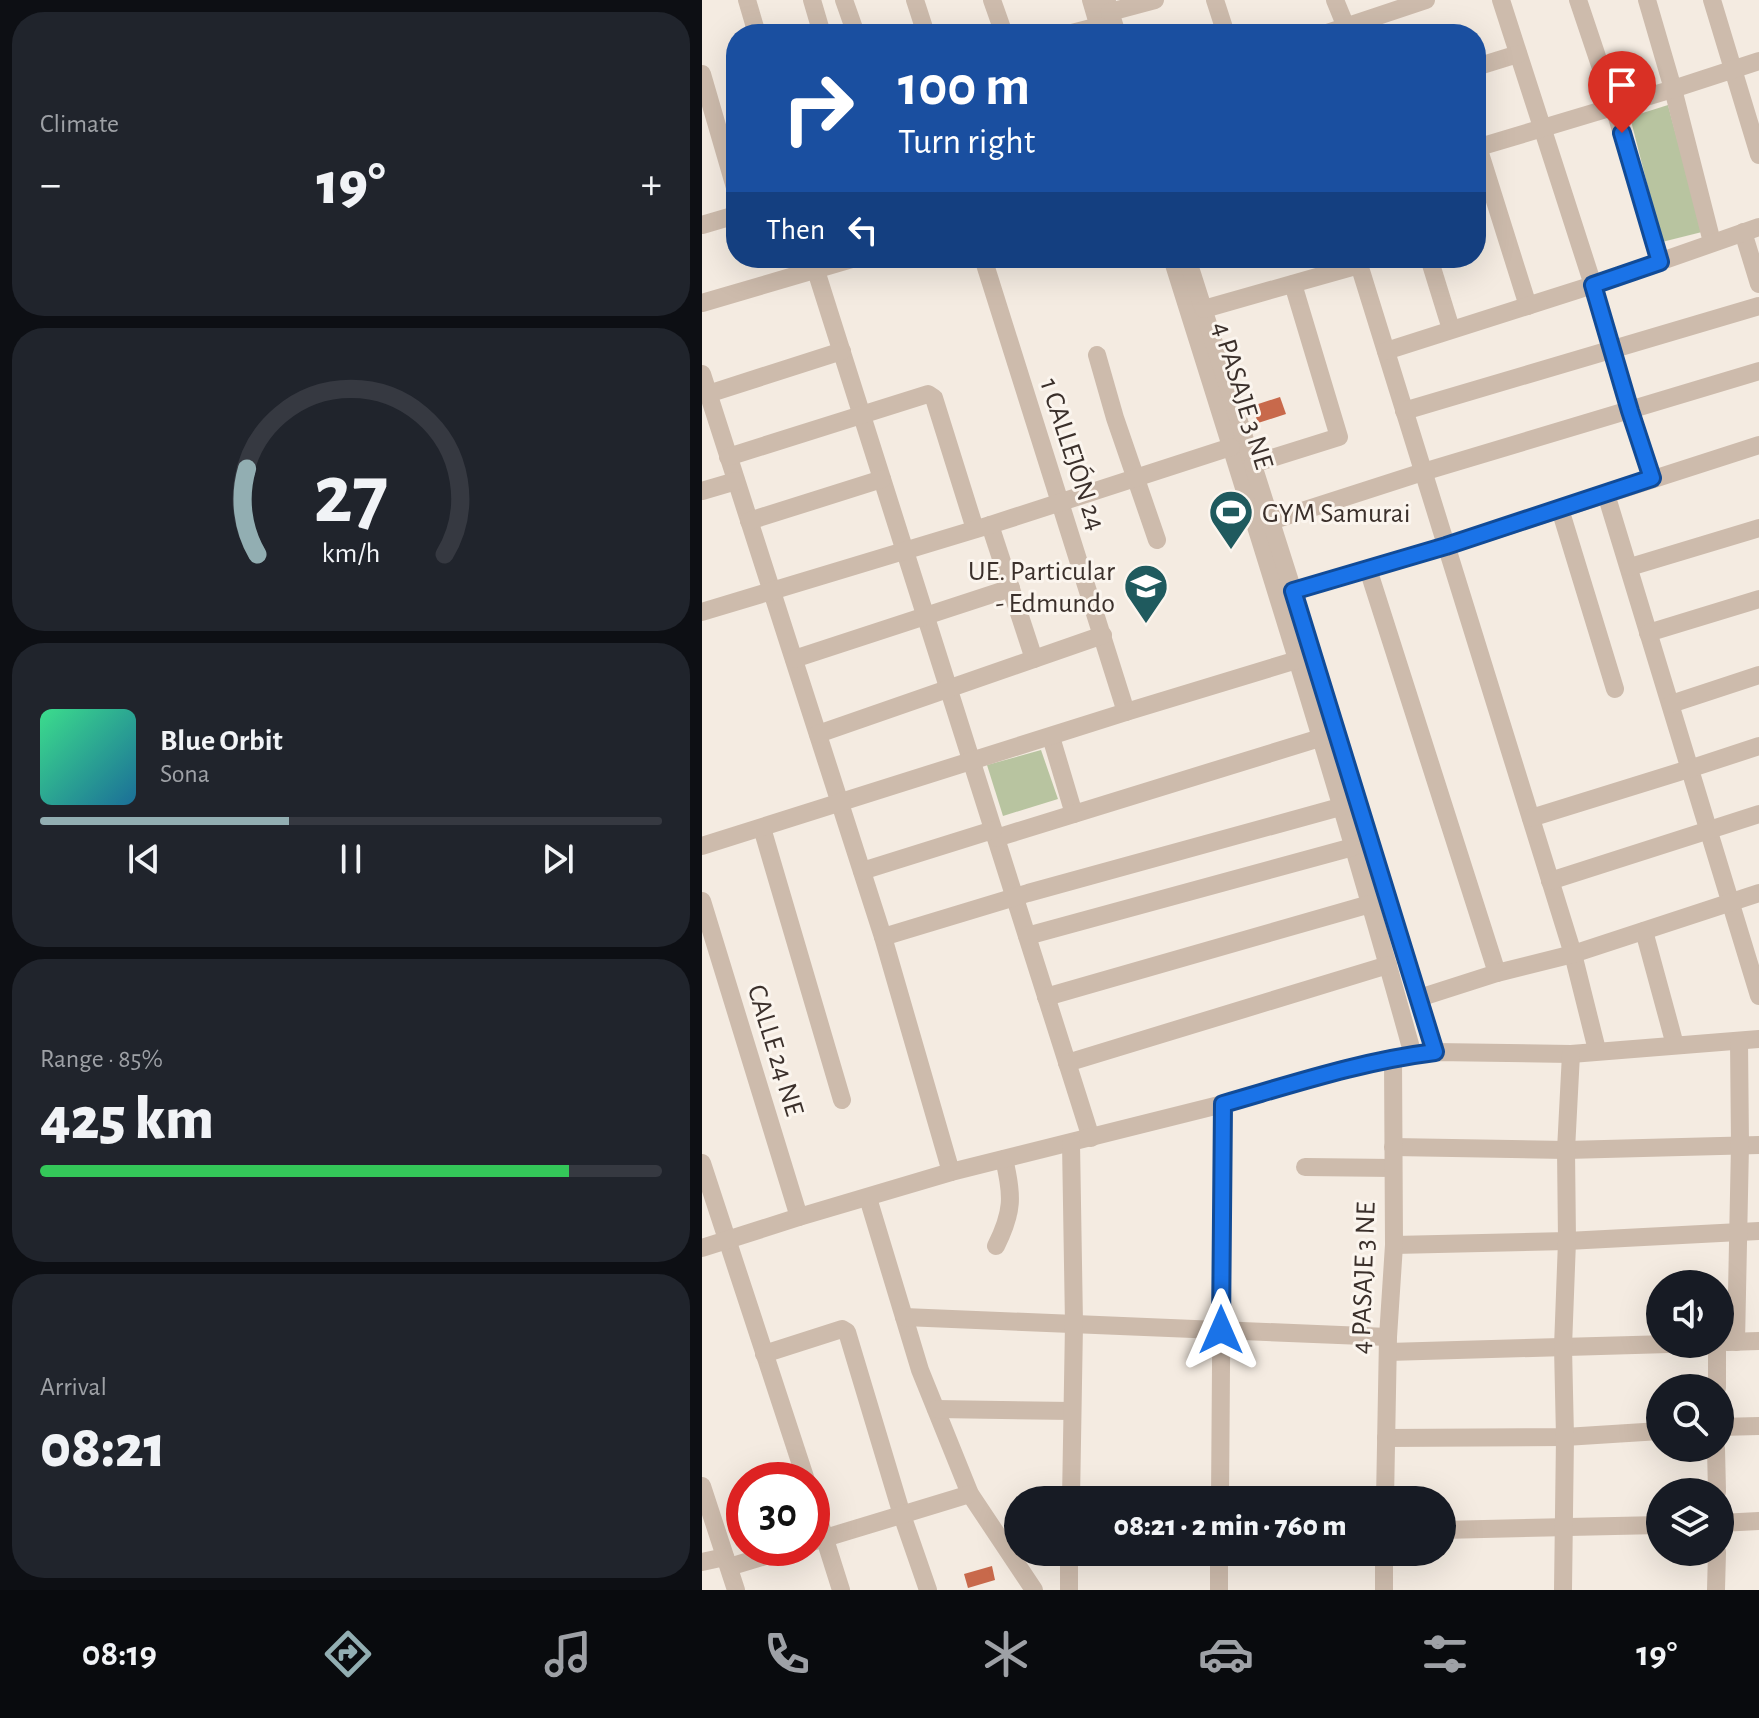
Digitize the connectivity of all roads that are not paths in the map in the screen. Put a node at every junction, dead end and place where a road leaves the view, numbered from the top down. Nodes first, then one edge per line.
1 (747, 0) edge
2 (812, 0) edge
3 (844, 0) edge
4 (915, 0) edge
5 (992, 0) edge
6 (1091, 0) edge
7 (1155, 0) edge
8 (1215, 0) edge
9 (1335, 0) edge
10 (1426, 0) edge
11 (1501, 0) edge
12 (1578, 0) edge
13 (1647, 0) edge
14 (1712, 0) edge
15 (1104, 18) edge
16 (754, 24) edge
17 (819, 24) edge
18 (852, 24) edge
19 (923, 24) edge
20 (1000, 24) edge
21 (1223, 24) edge
22 (1345, 24) edge
23 (1355, 24) edge
24 (1518, 54) junction
25 (1759, 61) edge
26 (1486, 64) edge
27 (1733, 70) junction
28 (702, 74) edge
29 (1673, 89) junction
30 (1614, 107) junction
31 (1542, 128) junction
32 (1486, 144) edge
33 (1759, 155) edge
34 (726, 157) edge
35 (1486, 175) edge
36 (726, 218) edge
37 (702, 225) edge
38 (1751, 230) edge
39 (1712, 242) junction
40 (1660, 262) junction
41 (803, 268) edge
42 (815, 268) edge
43 (986, 268) edge
44 (1175, 268) edge
45 (1190, 268) edge
46 (1338, 268) edge
47 (1360, 268) edge
48 (1432, 268) edge
49 (1293, 284) junction
50 (1759, 284) edge
51 (1593, 285) junction
52 (702, 303) edge
53 (1528, 306) junction
54 (1759, 306) edge
55 (1204, 309) junction
56 (1451, 329) junction
57 (1612, 349) junction
58 (842, 351) junction
59 (1386, 351) junction
60 (1097, 355) dead end
61 (1759, 371) edge
62 (702, 374) edge
63 (708, 394) junction
64 (1404, 411) junction
65 (1630, 411) junction
66 (862, 414) junction
67 (709, 420) edge
68 (1231, 447) junction
69 (1759, 447) edge
70 (728, 457) junction
71 (1253, 464) junction
72 (1423, 472) junction
73 (1136, 477) junction
74 (1652, 478) junction
75 (882, 479) junction
76 (736, 481) junction
77 (702, 491) edge
78 (1606, 494) junction
79 (1059, 503) junction
80 (1560, 509) junction
81 (749, 521) junction
82 (1271, 521) junction
83 (982, 527) junction
84 (1759, 528) edge
85 (1157, 540) dead end
86 (1446, 546) junction
87 (905, 550) junction
88 (1630, 567) junction
89 (1368, 569) junction
90 (1011, 588) junction
91 (772, 591) junction
92 (1293, 591) junction
93 (1759, 599) edge
94 (702, 612) edge
95 (925, 616) junction
96 (1648, 633) junction
97 (1103, 635) junction
98 (794, 659) junction
99 (1034, 659) junction
100 (1297, 660) junction
101 (1759, 675) edge
102 (949, 689) junction
103 (1615, 689) dead end
104 (1671, 704) junction
105 (1126, 712) junction
106 (818, 734) junction
107 (1051, 737) junction
108 (1320, 738) junction
109 (1759, 746) edge
110 (972, 763) junction
111 (1689, 769) junction
112 (840, 803) junction
113 (1340, 807) junction
114 (1074, 814) junction
115 (1759, 814) edge
116 (1531, 818) junction
117 (762, 828) junction
118 (1710, 830) junction
119 (995, 834) junction
120 (702, 846) edge
121 (1353, 847) junction
122 (862, 871) junction
123 (1550, 881) junction
124 (1759, 893) edge
125 (1015, 897) junction
126 (702, 901) edge
127 (1731, 903) junction
128 (1370, 904) junction
129 (1644, 931) junction
130 (1027, 936) junction
131 (883, 937) junction
132 (1573, 954) junction
133 (1388, 965) junction
134 (1497, 973) junction
135 (1759, 996) edge
136 (1046, 997) junction
137 (1419, 998) junction
138 (1759, 1039) edge
139 (1739, 1041) junction
140 (1675, 1045) junction
141 (1597, 1050) junction
142 (1435, 1052) junction
143 (1571, 1054) junction
144 (1413, 1055) junction
145 (1393, 1058) junction
146 (1067, 1063) junction
147 (842, 1100) dead end
148 (1223, 1104) junction
149 (1091, 1138) junction
150 (1071, 1143) junction
151 (1750, 1145) edge
152 (1393, 1147) junction
153 (1566, 1150) junction
154 (1004, 1159) junction
155 (702, 1163) edge
156 (1305, 1167) dead end
157 (1393, 1168) junction
158 (951, 1172) junction
159 (868, 1198) junction
160 (799, 1217) junction
161 (1738, 1231) junction
162 (1759, 1231) edge
163 (726, 1240) junction
164 (1567, 1241) junction
165 (1394, 1245) junction
166 (996, 1246) dead end
167 (702, 1248) edge
168 (1733, 1270) edge
169 (904, 1317) junction
170 (1074, 1324) junction
171 (1221, 1330) junction
172 (1759, 1341) edge
173 (1734, 1342) edge
174 (1388, 1344) junction
175 (1646, 1345) edge
176 (1563, 1347) junction
177 (764, 1354) junction
178 (936, 1409) junction
179 (1072, 1411) junction
180 (1759, 1426) edge
181 (1734, 1427) edge
182 (1646, 1432) edge
183 (1565, 1437) junction
184 (1386, 1438) junction
185 (800, 1462) edge
186 (1071, 1486) edge
187 (1220, 1486) edge
188 (1385, 1486) edge
189 (970, 1494) junction
190 (703, 1496) edge
191 (902, 1515) junction
192 (1759, 1521) edge
193 (1734, 1522) edge
194 (1646, 1525) edge
195 (1564, 1528) junction
196 (1456, 1530) edge
197 (830, 1537) edge
198 (726, 1559) edge
199 (702, 1562) edge
200 (726, 1562) edge
201 (830, 1565) edge
202 (728, 1566) edge
203 (1069, 1566) edge
204 (1219, 1566) edge
205 (1384, 1566) edge
206 (1717, 1566) edge
207 (736, 1590) edge
208 (841, 1590) edge
209 (928, 1590) edge
210 (1034, 1590) edge
211 (1069, 1590) edge
212 (1219, 1590) edge
213 (1384, 1590) edge
214 (1563, 1590) edge
215 (1716, 1590) edge

1 - 16 street
2 - 17 street
3 - 18 street
4 - 19 street
5 - 20 street
6 - 15 street
7 - 15 street
8 - 21 street
9 - 22 street
10 - 23 street
11 - 24 street
12 - 30 street
13 - 29 street
14 - 27 street
24 - 26 street
24 - 31 street
25 - 27 street
27 - 29 street
27 - 33 street
28 - 34 street
29 - 30 street
29 - 39 street
30 - 31 street
30 - 40 street
31 - 32 street
31 - 51 street
35 - 53 street
36 - 37 street
38 - 39 street
38 - 50 street
39 - 40 street
40 - 51 street
41 - 52 street
42 - 58 street
43 - 79 street, 1 CALLEJÓN 24
44 - 68 street, 4 PASAJE 3 NE
45 - 55 street, 4 PASAJE 3 NE
46 - 49 street
47 - 59 street
48 - 56 street
49 - 55 street
49 - 71 street
51 - 53 street
51 - 57 street
53 - 56 street
54 - 57 street
55 - 71 street, 4 PASAJE 3 NE
56 - 59 street
57 - 64 street
57 - 65 street
58 - 63 street
58 - 66 street
59 - 64 street
60 - 73 street
61 - 65 street
62 - 63 street
63 - 67 street
64 - 72 street
65 - 72 street
65 - 74 street
66 - 70 street
66 - 75 street
66 - 83 street
67 - 70 street
68 - 73 street
68 - 100 street, 4 PASAJE 3 NE
69 - 74 street
70 - 76 street
71 - 82 street, 4 PASAJE 3 NE
72 - 82 street
72 - 86 street
73 - 79 street
73 - 85 street
74 - 78 street
75 - 81 street
75 - 87 street
76 - 77 street
76 - 81 street
78 - 80 street
78 - 88 street
79 - 83 street
79 - 97 street, 1 CALLEJÓN 24
80 - 86 street
80 - 103 street
81 - 91 street
82 - 92 street, 4 PASAJE 3 NE
83 - 87 street
83 - 90 street
84 - 88 street
86 - 89 street
86 - 116 street
87 - 91 street
87 - 95 street
88 - 96 street
89 - 92 street
89 - 134 street
90 - 95 street
90 - 99 street
91 - 94 street
91 - 98 street
92 - 137 street, 4 PASAJE 3 NE
93 - 96 street
95 - 98 street
95 - 102 street
96 - 104 street
97 - 99 street
97 - 105 street, 1 CALLEJÓN 24
98 - 106 street
99 - 102 street
100 - 105 street
100 - 108 street, 4 PASAJE 3 NE
101 - 104 street
102 - 106 street
102 - 110 street
104 - 111 street
105 - 107 street
106 - 112 street
107 - 110 street
107 - 114 street
108 - 113 street, 4 PASAJE 3 NE
108 - 114 street
109 - 111 street
110 - 112 street
110 - 119 street
111 - 116 street
111 - 118 street
112 - 117 street
112 - 122 street
113 - 121 street, 4 PASAJE 3 NE
113 - 125 street
114 - 119 street
115 - 118 street
116 - 123 street
117 - 120 street
117 - 147 street
118 - 123 street
118 - 127 street
119 - 122 street
119 - 125 street
121 - 128 street, 4 PASAJE 3 NE
121 - 130 street
122 - 131 street
123 - 132 street
124 - 127 street
125 - 130 street
125 - 131 street
126 - 160 street, CALLE 24 NE
127 - 129 street
127 - 135 street
128 - 133 street, 4 PASAJE 3 NE
128 - 136 street
129 - 132 street
129 - 140 street
130 - 136 street
131 - 158 street
132 - 134 street
132 - 141 street
133 - 144 street, 4 PASAJE 3 NE
133 - 146 street
134 - 137 street
136 - 146 street
137 - 142 street, 4 PASAJE 3 NE
138 - 139 street
139 - 140 street
139 - 151 street
140 - 141 street
141 - 143 street
142 - 143 street
142 - 144 street
143 - 153 street
144 - 145 street
145 - 148 street
145 - 152 street, 4 PASAJE 3 NE
146 - 149 street
148 - 149 street
148 - 171 street
149 - 150 street
150 - 154 street
150 - 170 street
151 - 153 street
151 - 161 street
152 - 153 street
152 - 157 street, 4 PASAJE 3 NE
153 - 164 street
154 - 158 street
154 - 166 street
155 - 163 street
156 - 157 street
157 - 165 street, 4 PASAJE 3 NE
158 - 159 street
159 - 160 street
159 - 169 street
160 - 163 street
161 - 162 street
161 - 164 street
161 - 168 street
163 - 167 street
163 - 177 street
164 - 165 street
164 - 176 street
165 - 174 street, 4 PASAJE 3 NE
169 - 170 street
169 - 178 street
170 - 171 street
170 - 179 street
171 - 174 street
171 - 187 street
172 - 173 street
174 - 176 street
174 - 184 street, 4 PASAJE 3 NE
175 - 176 street
176 - 183 street
177 - 185 street
177 - 191 street
178 - 179 street
178 - 189 street
179 - 186 street
180 - 181 street
182 - 183 street
183 - 184 street
183 - 195 street
184 - 188 street, 4 PASAJE 3 NE
189 - 191 street
189 - 210 street
190 - 198 street
191 - 197 street
191 - 209 street
192 - 193 street
194 - 195 street
195 - 196 street
195 - 214 street
199 - 200 street
201 - 208 street
202 - 207 street
203 - 211 street
204 - 212 street
205 - 213 street
206 - 215 street

